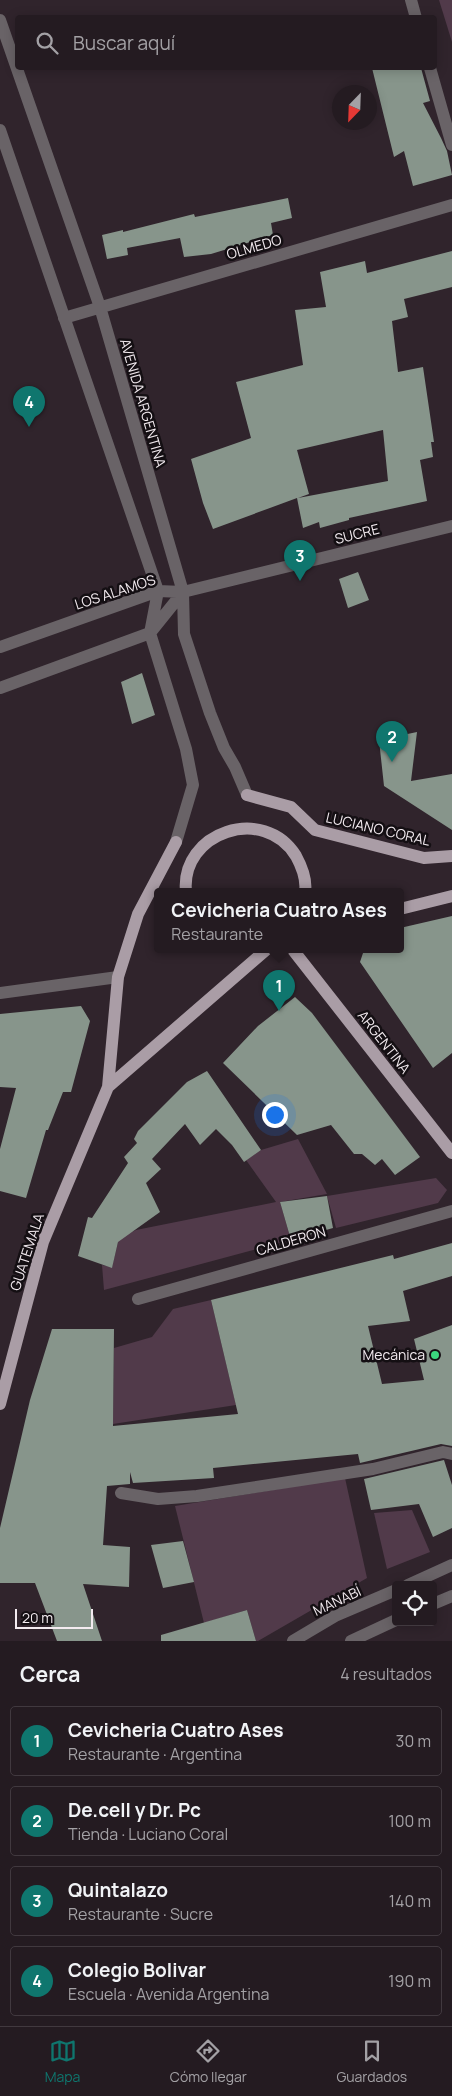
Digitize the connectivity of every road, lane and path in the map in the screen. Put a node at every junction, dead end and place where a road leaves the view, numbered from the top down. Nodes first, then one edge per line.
1 (411, 0) edge
2 (415, 15) edge
3 (0, 20) edge
4 (15, 63) edge
5 (17, 70) edge
6 (431, 70) edge
7 (0, 130) edge
8 (452, 145) edge
9 (452, 205) edge
10 (100, 307) junction
11 (64, 318) junction
12 (452, 526) edge
13 (158, 591) junction
14 (183, 592) junction
15 (150, 633) junction
16 (0, 647) edge
17 (0, 688) edge
18 (247, 796) joint
19 (176, 842) joint
20 (452, 856) edge
21 (186, 888) edge
22 (305, 888) edge
23 (452, 896) edge
24 (404, 908) edge
25 (263, 953) edge
26 (295, 953) edge
27 (118, 977) junction
28 (0, 993) edge
29 (108, 1087) junction
30 (452, 1153) edge
31 (452, 1211) edge
32 (138, 1299) dead end
33 (0, 1404) edge
34 (452, 1454) edge
35 (121, 1493) dead end
36 (452, 1565) edge
37 (417, 1581) edge
38 (392, 1592) edge
39 (452, 1596) edge
40 (437, 1602) edge
41 (392, 1622) edge
42 (293, 1641) edge
43 (351, 1641) edge

1 - 2 street
3 - 4 street, AVENIDA ARGENTINA
5 - 10 street, AVENIDA ARGENTINA
6 - 8 street
7 - 11 street
9 - 10 street, OLMEDO
10 - 11 street, OLMEDO
10 - 14 street, AVENIDA ARGENTINA
11 - 13 street
12 - 14 street, SUCRE
13 - 14 street, LOS ALAMOS
13 - 15 street
13 - 16 street, LOS ALAMOS
14 - 15 street
14 - 18 street, AVENIDA ARGENTINA
15 - 17 street
15 - 19 street
18 - 20 main road, LUCIANO CORAL
19 - 27 main road, GUATEMALA
21 - 22 main road
23 - 24 main road
25 - 29 main road, GUATEMALA
26 - 30 main road, ARGENTINA
27 - 28 street
27 - 29 main road, GUATEMALA
29 - 33 main road, GUATEMALA
31 - 32 street, CALDERON
34 - 35 street
36 - 37 street
38 - 42 street, MANABÍ
39 - 40 street
41 - 43 street

